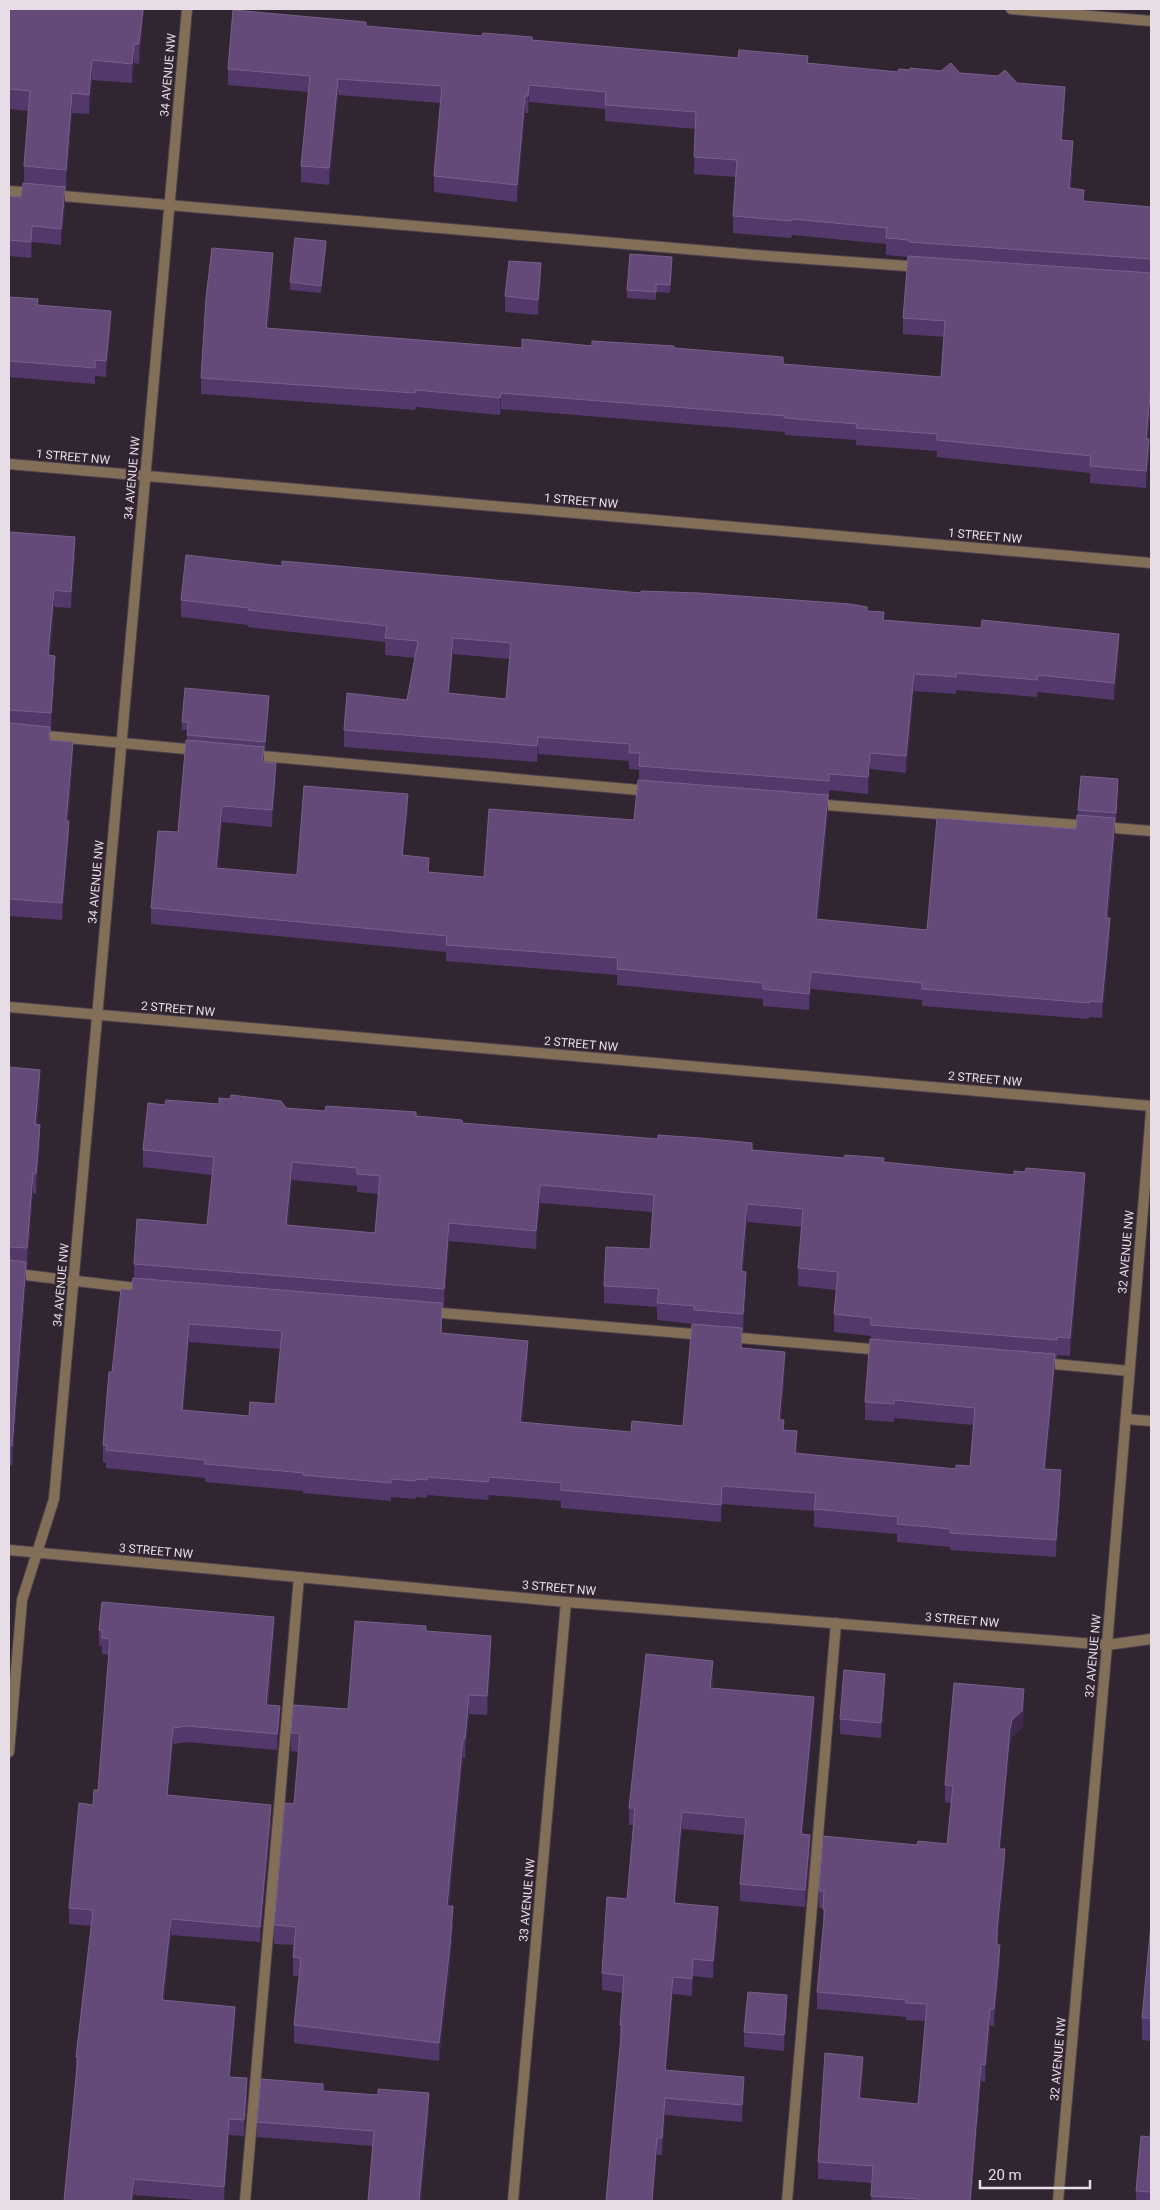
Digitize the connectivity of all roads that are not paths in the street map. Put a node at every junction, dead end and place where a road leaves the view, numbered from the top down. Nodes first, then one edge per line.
1 (187, 9) edge
2 (1012, 9) edge
3 (1151, 21) edge
4 (9, 191) edge
5 (170, 204) junction
6 (935, 268) edge
7 (9, 464) edge
8 (145, 476) junction
9 (1151, 563) edge
10 (28, 734) edge
11 (121, 743) junction
12 (212, 751) edge
13 (241, 754) edge
14 (656, 791) edge
15 (804, 803) edge
16 (1151, 831) edge
17 (9, 1007) edge
18 (97, 1015) junction
19 (1151, 1106) edge
20 (1151, 1112) edge
21 (9, 1272) edge
22 (74, 1280) junction
23 (153, 1290) edge
24 (418, 1312) edge
25 (893, 1351) edge
26 (1032, 1362) edge
27 (1129, 1370) junction
28 (1126, 1418) junction
29 (1151, 1421) edge
30 (9, 1550) edge
31 (36, 1553) junction
32 (299, 1577) junction
33 (566, 1602) junction
34 (836, 1623) junction
35 (1151, 1639) edge
36 (1107, 1645) junction
37 (9, 1752) edge
38 (245, 2201) edge
39 (513, 2201) edge
40 (787, 2201) edge
41 (1058, 2201) edge

1 - 5 street, 34 AVENUE NW
2 - 3 street
4 - 5 street
5 - 6 street
5 - 8 street, 34 AVENUE NW
7 - 8 street, 1 STREET NW
8 - 9 street, 1 STREET NW
8 - 11 street, 34 AVENUE NW
10 - 11 street
11 - 12 street
11 - 18 street, 34 AVENUE NW
13 - 14 street
15 - 16 street
17 - 18 street, 2 STREET NW
18 - 19 street, 2 STREET NW
18 - 22 street, 34 AVENUE NW
20 - 27 street, 32 AVENUE NW
21 - 22 street
22 - 23 street
22 - 31 street, 34 AVENUE NW
24 - 25 street
26 - 27 street
27 - 28 street, 32 AVENUE NW
28 - 29 street
28 - 36 street, 32 AVENUE NW
30 - 31 street, 3 STREET NW
31 - 32 street, 3 STREET NW
31 - 37 street, 34 AVENUE NW
32 - 33 street, 3 STREET NW
32 - 38 street
33 - 34 street, 3 STREET NW
33 - 39 street, 33 AVENUE NW
34 - 36 street, 3 STREET NW
34 - 40 street
35 - 36 street, 3 STREET NW
36 - 41 street, 32 AVENUE NW

